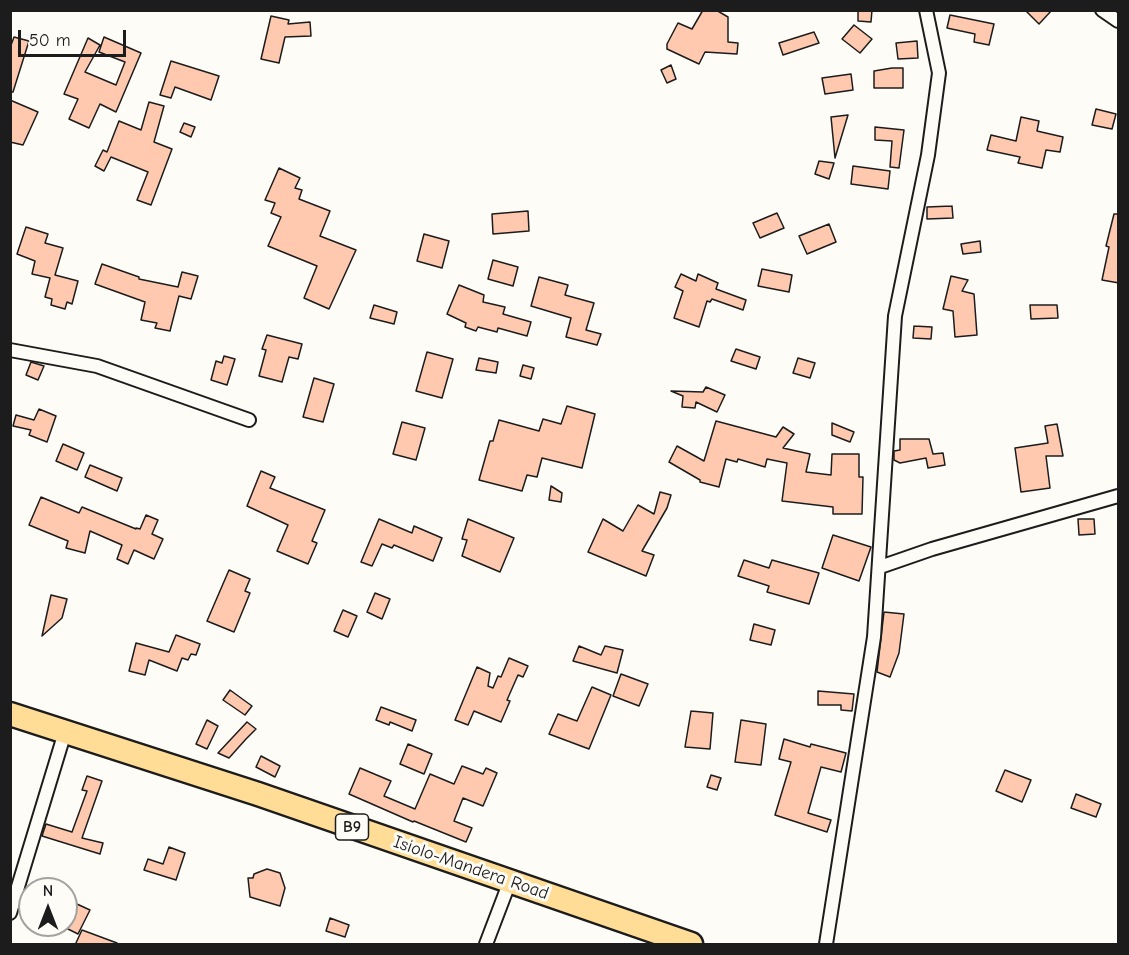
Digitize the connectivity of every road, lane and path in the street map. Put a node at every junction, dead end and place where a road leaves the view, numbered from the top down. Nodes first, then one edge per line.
1 (926, 10) edge
2 (1102, 10) edge
3 (1119, 21) edge
4 (10, 350) edge
5 (249, 420) dead end
6 (1119, 496) edge
7 (880, 567) junction
8 (10, 714) edge
9 (65, 732) junction
10 (510, 881) junction
11 (10, 914) edge
12 (486, 945) edge
13 (691, 945) edge
14 (826, 945) edge

1 - 7 street
2 - 3 street
4 - 5 street
6 - 7 street
7 - 14 street
8 - 9 highway, Isiolo-Mandera Road / B9
9 - 10 highway, Isiolo-Mandera Road / B9
9 - 11 street
10 - 12 street
10 - 13 highway, Isiolo-Mandera Road / B9

